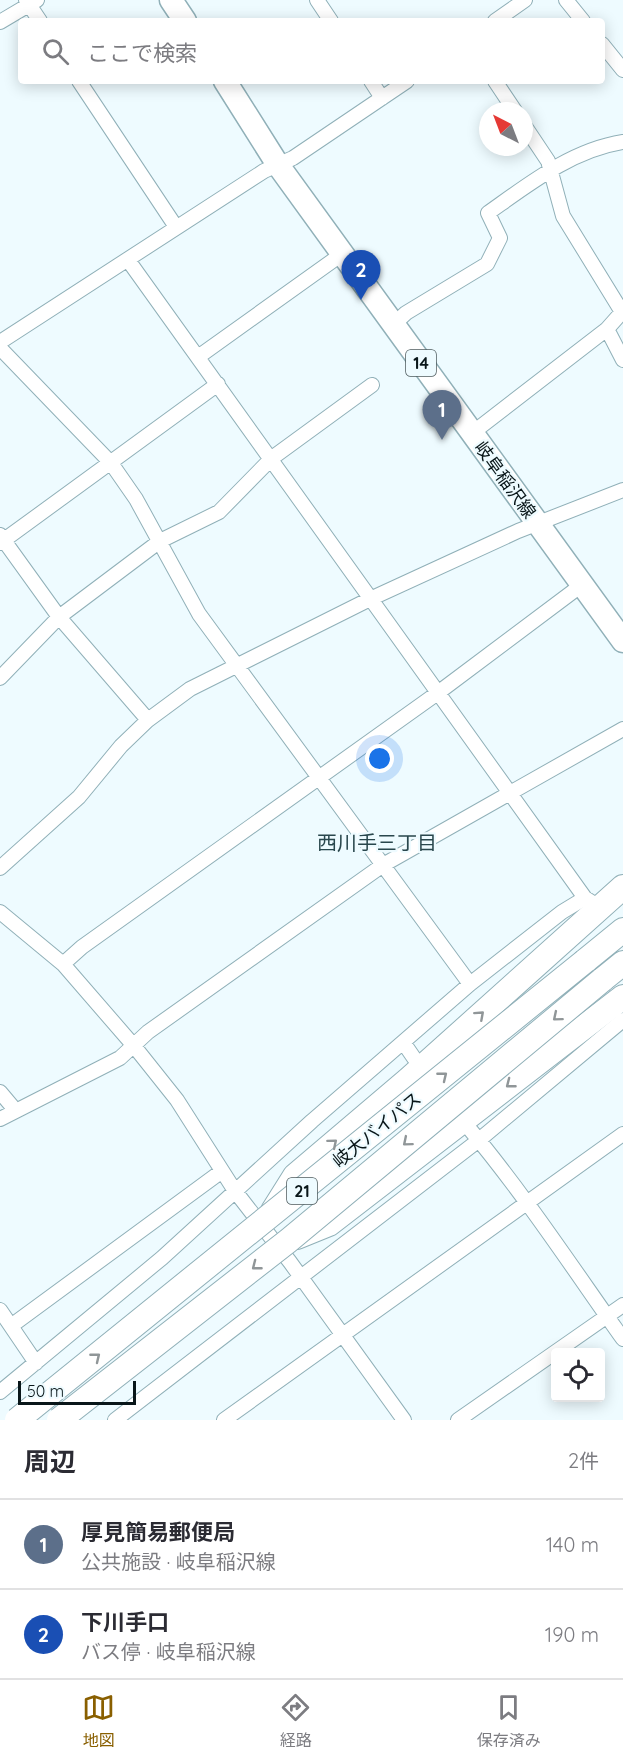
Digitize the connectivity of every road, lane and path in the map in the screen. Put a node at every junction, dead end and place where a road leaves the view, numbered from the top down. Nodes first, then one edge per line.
1 (171, 0) edge
2 (317, 0) edge
3 (525, 0) edge
4 (566, 0) edge
5 (31, 2) edge
6 (39, 18) edge
7 (183, 18) edge
8 (329, 18) edge
9 (499, 18) edge
10 (581, 18) edge
11 (0, 22) edge
12 (605, 48) edge
13 (623, 70) edge
14 (81, 84) edge
15 (227, 84) edge
16 (373, 84) edge
17 (403, 84) edge
18 (497, 84) edge
19 (382, 98) junction
20 (509, 102) edge
21 (533, 138) edge
22 (623, 142) edge
23 (278, 165) junction
24 (549, 171) junction
25 (176, 227) junction
26 (342, 254) junction
27 (128, 260) junction
28 (623, 312) edge
29 (393, 325) junction
30 (607, 329) junction
31 (0, 342) edge
32 (0, 348) edge
33 (198, 357) junction
34 (623, 360) edge
35 (218, 384) junction
36 (372, 385) dead end
37 (471, 434) junction
38 (272, 458) junction
39 (111, 464) junction
40 (623, 490) edge
41 (538, 525) junction
42 (1, 540) edge
43 (160, 541) junction
44 (583, 584) junction
45 (370, 598) junction
46 (59, 617) junction
47 (623, 641) edge
48 (238, 666) junction
49 (0, 678) edge
50 (439, 692) junction
51 (148, 720) junction
52 (623, 729) edge
53 (319, 777) junction
54 (510, 793) junction
55 (383, 865) junction
56 (0, 868) edge
57 (623, 887) edge
58 (592, 902) junction
59 (0, 912) edge
60 (623, 930) edge
61 (623, 963) edge
62 (63, 964) junction
63 (470, 984) junction
64 (623, 997) edge
65 (623, 1020) edge
66 (403, 1042) junction
67 (134, 1047) junction
68 (414, 1058) dead end
69 (0, 1092) edge
70 (16, 1111) junction
71 (0, 1119) edge
72 (468, 1127) dead end
73 (623, 1134) edge
74 (479, 1140) junction
75 (222, 1171) junction
76 (235, 1191) junction
77 (528, 1202) junction
78 (268, 1219) junction
79 (288, 1241) junction
80 (300, 1276) junction
81 (623, 1305) edge
82 (0, 1311) edge
83 (607, 1317) junction
84 (11, 1326) junction
85 (342, 1335) junction
86 (623, 1339) edge
87 (36, 1363) junction
88 (0, 1392) edge
89 (17, 1420) edge
90 (59, 1420) edge
91 (115, 1420) edge
92 (224, 1420) edge
93 (404, 1420) edge
94 (458, 1420) edge

1 - 7 main road
2 - 8 street
3 - 9 street
4 - 10 street
5 - 6 street
5 - 11 street
12 - 13 street
14 - 25 street
15 - 23 main road, 岐阜稲沢線 / 14
16 - 19 street
17 - 19 street
18 - 20 street
19 - 23 street
21 - 24 street
22 - 24 street
23 - 25 street
23 - 26 main road, 岐阜稲沢線 / 14
24 - 28 street
24 - 29 street
25 - 27 street
26 - 29 main road, 岐阜稲沢線 / 14
26 - 33 street
27 - 31 street
27 - 33 street
28 - 30 street
29 - 37 main road, 岐阜稲沢線 / 14
30 - 34 street
30 - 37 street
32 - 39 street
33 - 35 street
35 - 38 street
35 - 39 street
36 - 38 street
37 - 41 main road, 岐阜稲沢線 / 14
38 - 43 street
38 - 45 street
39 - 42 street
39 - 43 street
40 - 41 street
41 - 44 main road, 岐阜稲沢線 / 14
41 - 45 street
42 - 46 street
43 - 46 street
43 - 48 street
44 - 47 main road, 岐阜稲沢線 / 14
44 - 50 street
45 - 48 street
45 - 50 street
46 - 49 street
46 - 51 street
48 - 51 street
48 - 53 street
50 - 53 street
50 - 54 street
51 - 56 street
52 - 54 street
53 - 55 street
53 - 62 street
54 - 55 street
54 - 58 street
55 - 63 street
55 - 67 street
57 - 58 highway, 21
58 - 63 street
78 -> 58 highway, 21
59 - 62 street
78 -> 60 highway, 岐大バイパス / 21, bridge
61 -> 79 highway, 岐大バイパス / 21, bridge
62 - 67 street
63 - 66 street
64 -> 79 highway, 21
65 - 74 street
66 - 68 street
66 - 76 street
67 - 70 street
67 - 75 street
69 - 70 street
70 - 71 street
72 - 74 street
73 - 77 street
74 - 77 street
74 - 80 street
75 - 76 street
75 - 84 street
76 - 80 street
76 - 87 street
77 - 83 street
77 - 85 street
89 -> 78 highway, 岐大バイパス / 21, bridge
79 -> 90 highway, 岐大バイパス / 21, bridge
80 - 85 street
80 - 91 street
81 - 83 street
82 - 84 street
83 - 86 street
83 - 94 street
84 - 87 street
85 - 92 street
85 - 93 street
87 - 88 street

